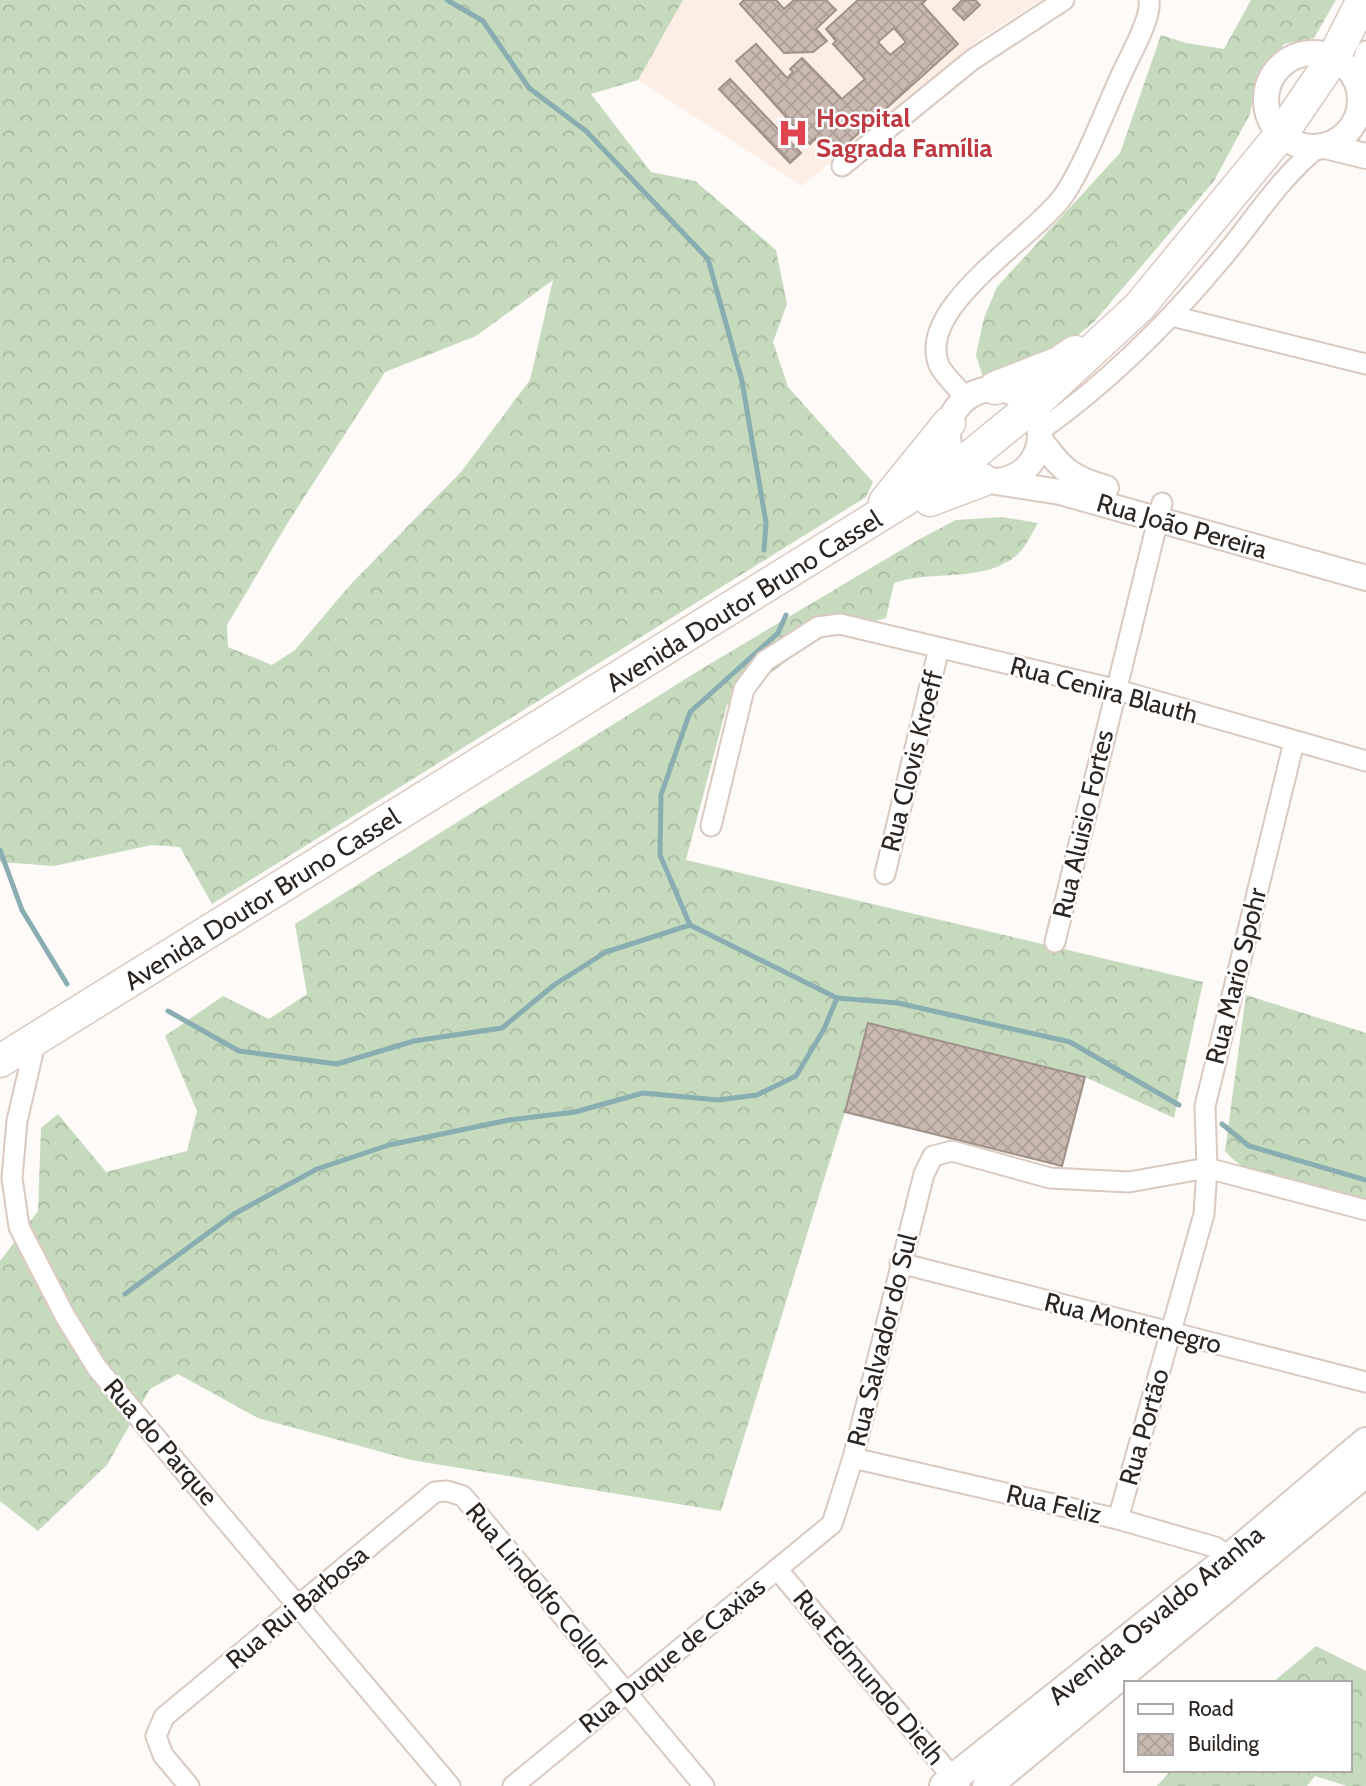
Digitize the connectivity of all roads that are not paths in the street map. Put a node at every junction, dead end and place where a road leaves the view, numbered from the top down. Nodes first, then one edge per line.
1 (1064, 0) edge
2 (1152, 3) edge
3 (1361, 29) edge
4 (1334, 57) junction
5 (1360, 105) edge
6 (1282, 133) junction
7 (1321, 147) junction
8 (1366, 156) edge
9 (842, 166) dead end
10 (1139, 307) junction
11 (1172, 316) junction
12 (1366, 364) edge
13 (970, 403) junction
14 (1038, 426) junction
15 (979, 476) junction
16 (1159, 511) junction
17 (867, 524) junction
18 (1366, 560) edge
19 (1366, 578) edge
20 (939, 648) junction
21 (1114, 689) junction
22 (1294, 742) junction
23 (1366, 761) edge
24 (711, 826) dead end
25 (885, 874) dead end
26 (1055, 942) dead end
27 (36, 1038) junction
28 (0, 1061) edge
29 (17, 1121) junction
30 (0, 1135) edge
31 (1207, 1168) junction
32 (1366, 1210) edge
33 (1204, 1214) joint
34 (900, 1262) junction
35 (1171, 1333) junction
36 (1366, 1382) edge
37 (1366, 1442) edge
38 (853, 1458) junction
39 (1366, 1472) edge
40 (447, 1491) joint
41 (1118, 1519) junction
42 (832, 1524) joint
43 (1239, 1563) junction
44 (777, 1569) junction
45 (299, 1606) junction
46 (625, 1693) junction
47 (953, 1783) edge
48 (188, 1786) edge
49 (450, 1786) edge
50 (513, 1786) edge
51 (704, 1786) edge
52 (987, 1786) edge

1 - 9 street
2 - 13 street
3 - 4 main road
3 - 5 street
4 - 5 street
4 - 6 main road
5 - 7 street
6 - 7 street
6 - 10 main road
7 - 8 street
7 - 11 street
10 - 13 main road
10 - 14 main road
11 - 12 street
11 - 14 street
13 - 14 street
13 - 15 street
13 - 17 main road
14 - 15 main road
14 - 15 street
14 - 16 street, Rua João Pereira
15 - 16 street, Rua João Pereira
15 - 17 main road
16 - 18 street, Rua João Pereira
16 - 19 street, Rua João Pereira
16 - 21 street, Rua Aluisio Fortes
17 - 27 main road, Avenida Doutor Bruno Cassel
20 - 21 street, Rua Cenira Blauth
20 - 24 street, Rua Cenira Blauth
20 - 25 street, Rua Clovis Kroeff
21 - 22 street, Rua Cenira Blauth
21 - 26 street, Rua Aluisio Fortes
22 - 23 street, Rua Cenira Blauth
22 - 31 street, Rua Mario Spohr
27 - 28 main road, Avenida Doutor Bruno Cassel
27 - 29 street, Rua do Parque
29 - 30 street
29 - 45 street, Rua do Parque
31 - 32 street
31 - 33 street, Rua Mario Spohr
31 - 34 street, Rua Salvador do Sul
33 - 35 street, Rua Portão
34 - 35 street, Rua Montenegro
34 - 38 street, Rua Salvador do Sul
35 - 36 street, Rua Montenegro
35 - 41 street, Rua Portão
37 - 43 main road, Avenida Osvaldo Aranha
38 - 41 street, Rua Feliz
38 - 42 street, Rua Salvador do Sul
39 - 43 main road, Avenida Osvaldo Aranha
40 - 45 street, Rua Rui Barbosa
40 - 46 street, Rua Lindolfo Collor
41 - 43 street, Rua Feliz
42 - 44 street, Rua Duque de Caxias
43 - 47 main road, Avenida Osvaldo Aranha
43 - 52 main road, Avenida Osvaldo Aranha
44 - 46 street, Rua Duque de Caxias
44 - 47 street, Rua Edmundo Dielh
45 - 48 street, Rua Rui Barbosa
45 - 49 street, Rua do Parque
46 - 50 street, Rua Duque de Caxias
46 - 51 street, Rua Lindolfo Collor

